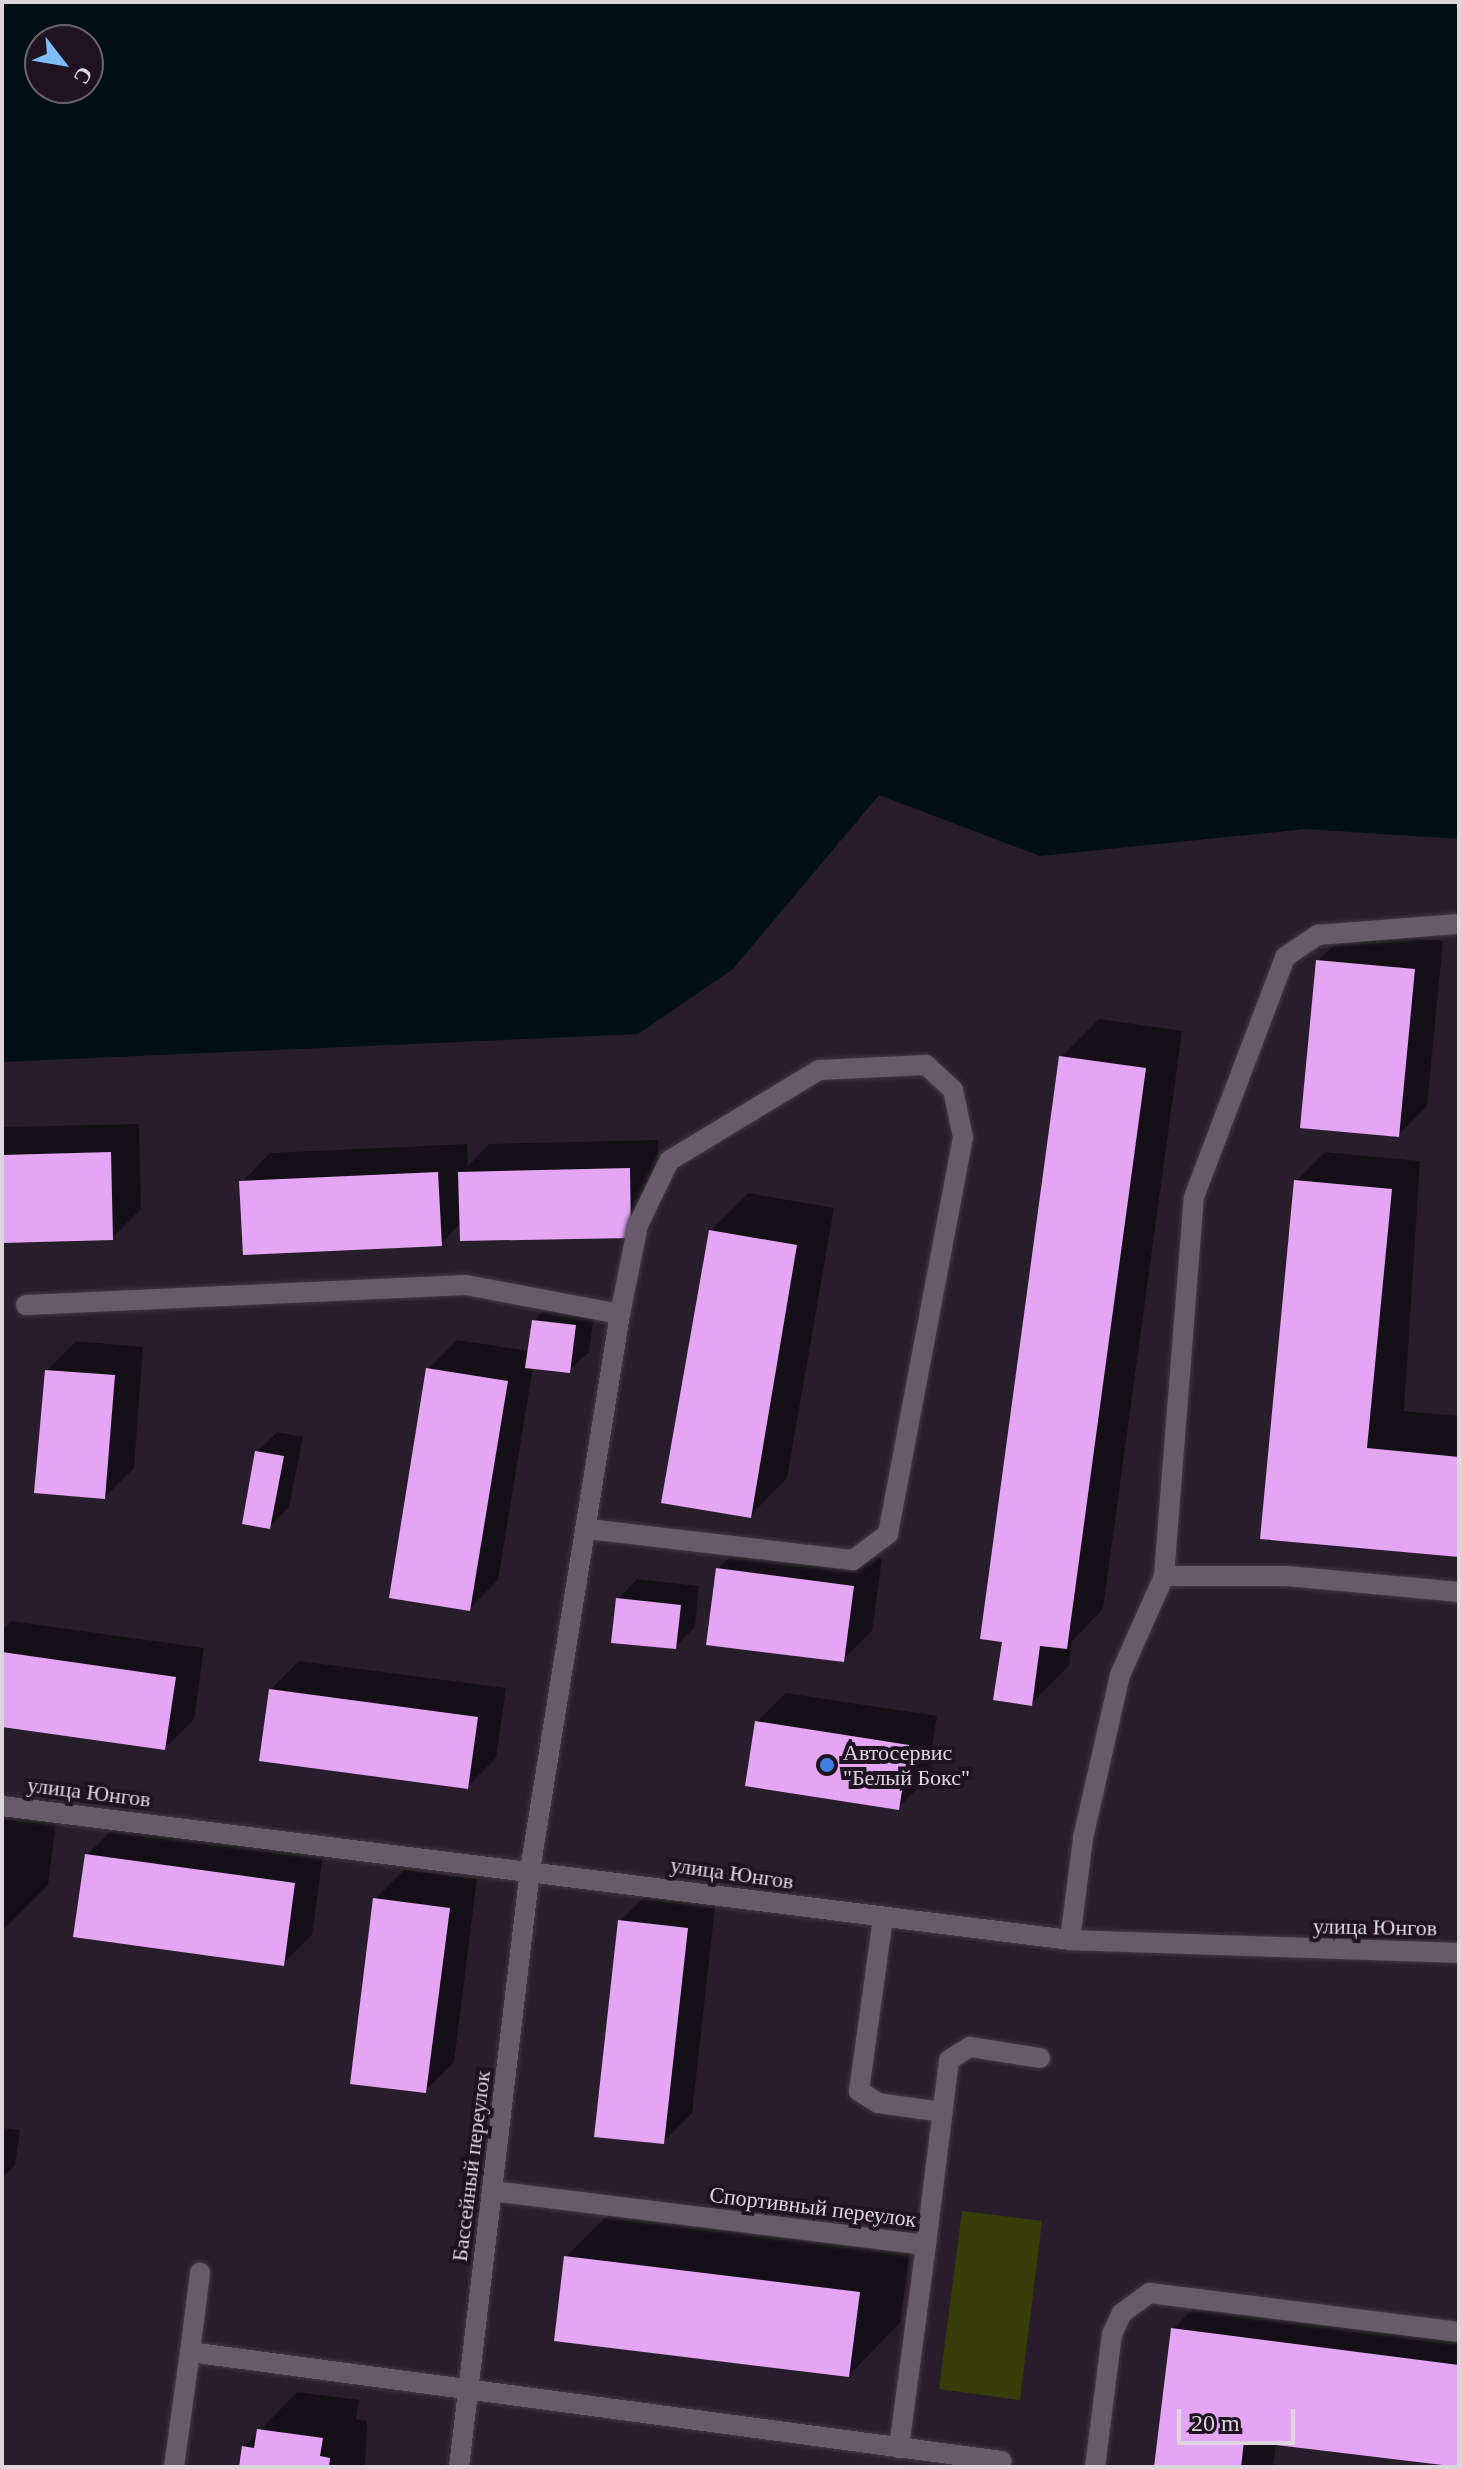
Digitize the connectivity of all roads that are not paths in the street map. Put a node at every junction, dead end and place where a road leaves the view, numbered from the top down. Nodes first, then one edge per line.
1 (1459, 924) edge
2 (26, 1305) dead end
3 (620, 1314) junction
4 (588, 1529) junction
5 (1164, 1576) junction
6 (1459, 1592) edge
7 (2, 1806) edge
8 (530, 1870) junction
9 (883, 1918) junction
10 (1070, 1940) junction
11 (1459, 1953) edge
12 (1040, 2058) dead end
13 (942, 2112) junction
14 (492, 2191) junction
15 (926, 2245) junction
16 (200, 2273) dead end
17 (1459, 2332) edge
18 (190, 2352) junction
19 (468, 2393) junction
20 (899, 2448) junction
21 (1002, 2461) dead end
22 (174, 2467) edge
23 (459, 2467) edge
24 (1095, 2467) edge

1 - 5 street
2 - 3 street
3 - 4 street, Бассейный переулок
3 - 4 street, Бассейный переулок
4 - 8 street, Бассейный переулок
5 - 6 street
5 - 10 street
7 - 8 street, улица Юнгов
8 - 9 street, улица Юнгов
8 - 14 street, Бассейный переулок
9 - 10 street, улица Юнгов
9 - 13 street
10 - 11 street, улица Юнгов
12 - 13 street
13 - 15 street
14 - 15 street, Спортивный переулок
14 - 19 street, Бассейный переулок
15 - 20 street, Спортивный переулок
16 - 18 street
17 - 24 street
18 - 19 street
18 - 22 street
19 - 20 street
19 - 23 street, Бассейный переулок
20 - 21 street

